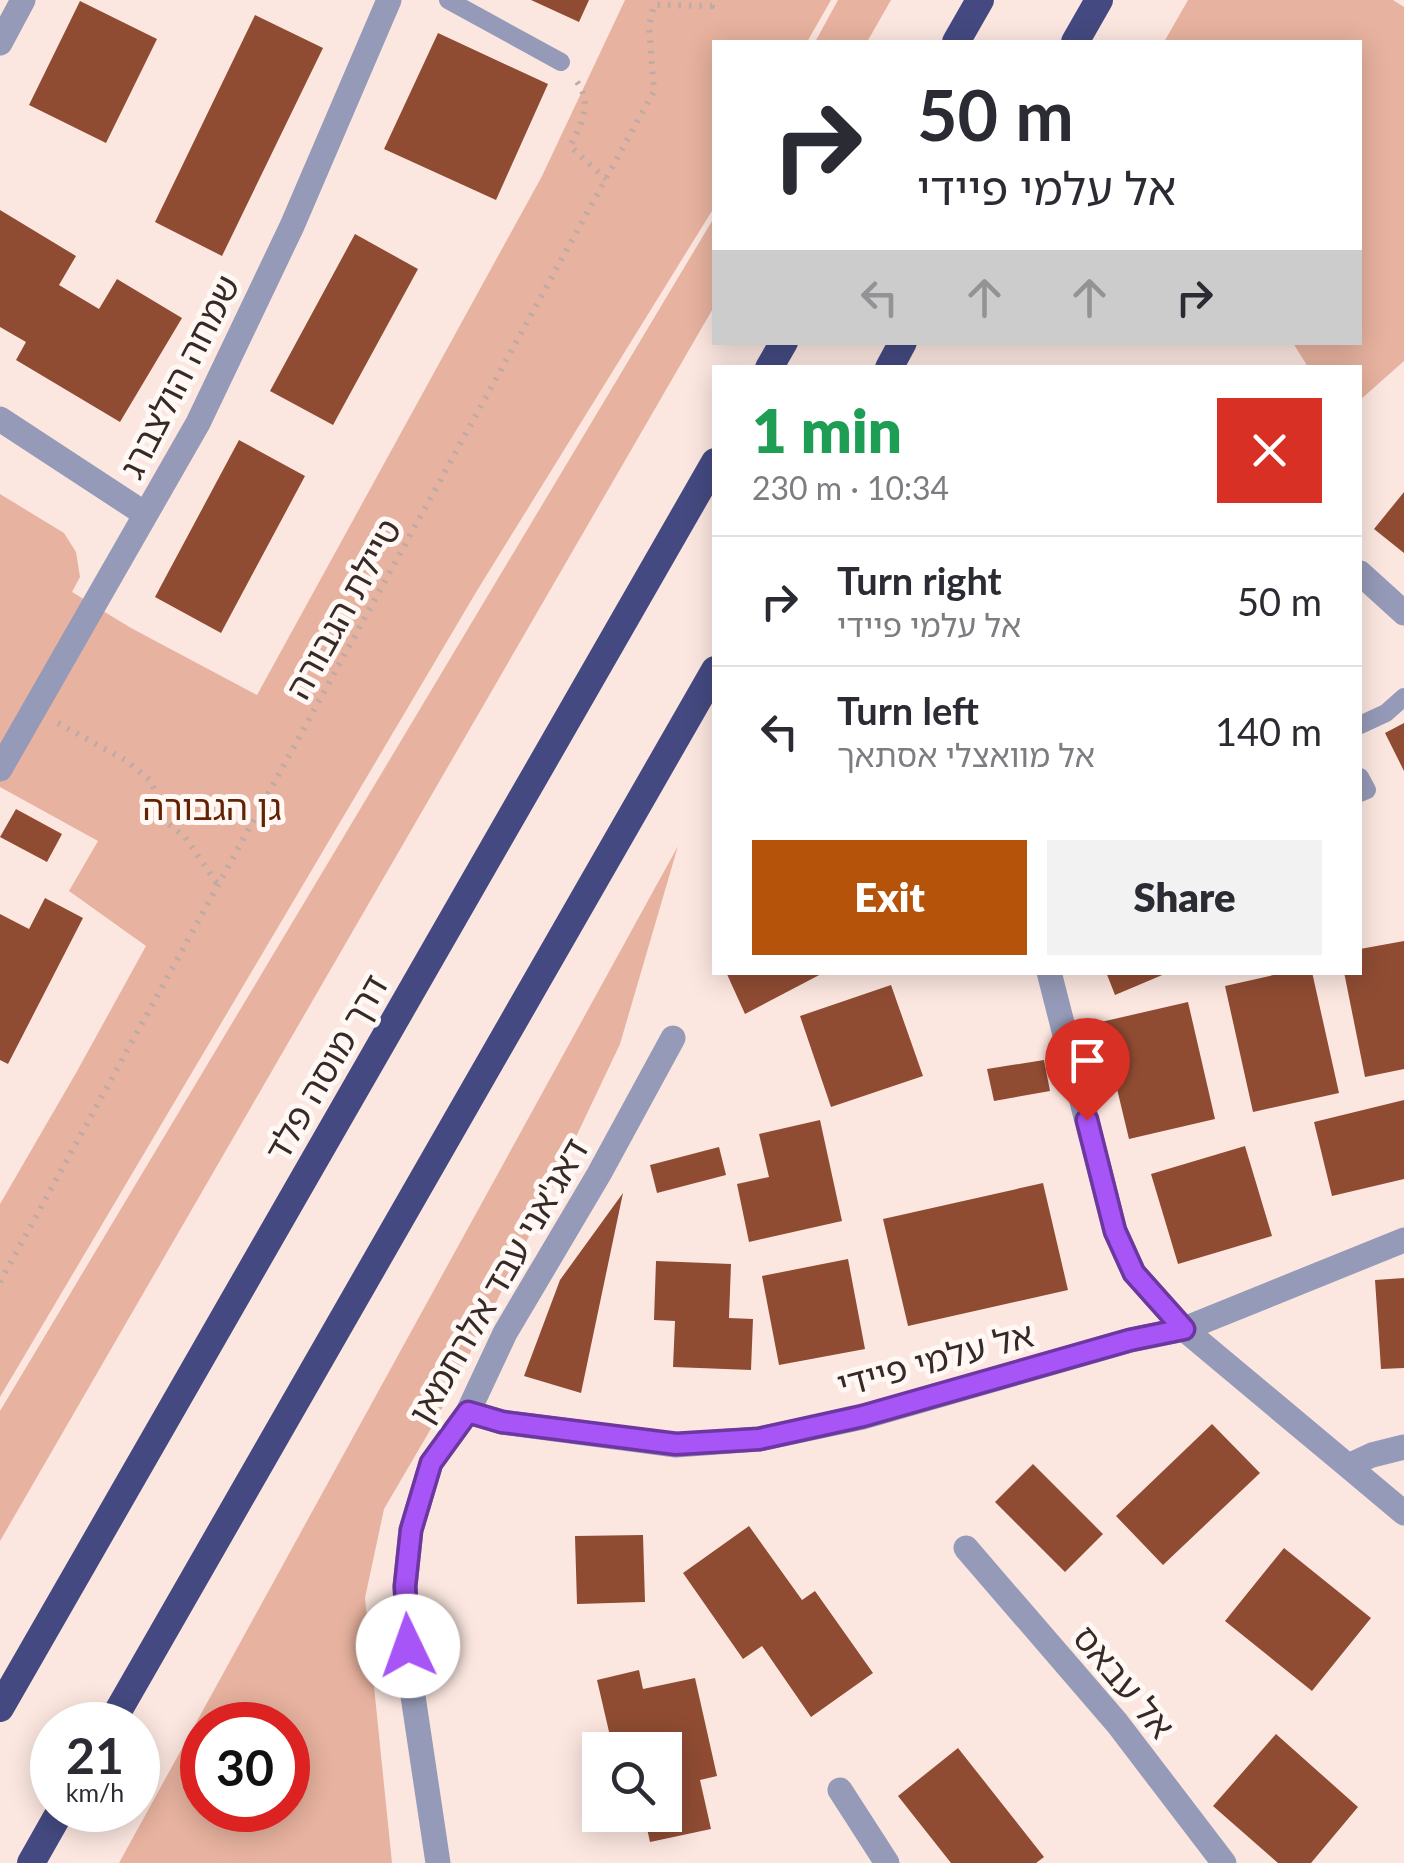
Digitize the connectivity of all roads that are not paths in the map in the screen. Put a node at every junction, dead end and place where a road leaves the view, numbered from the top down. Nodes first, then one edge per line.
1 (23, 0) edge
2 (389, 0) edge
3 (448, 0) edge
4 (980, 0) edge
5 (1100, 0) edge
6 (957, 40) edge
7 (1076, 40) edge
8 (0, 43) edge
9 (560, 62) road end
10 (0, 419) edge
11 (712, 467) edge
12 (145, 514) junction
13 (1362, 576) edge
14 (1404, 614) edge
15 (712, 675) edge
16 (1404, 697) edge
17 (1362, 724) edge
18 (0, 769) edge
19 (1050, 975) edge
20 (673, 1038) dead end
21 (1404, 1240) edge
22 (1184, 1329) junction
23 (468, 1412) junction
24 (1404, 1447) edge
25 (1348, 1466) junction
26 (1404, 1512) edge
27 (966, 1548) dead end
28 (123, 1702) edge
29 (0, 1708) edge
30 (840, 1790) dead end
31 (49, 1832) edge
32 (31, 1863) edge
33 (438, 1863) edge
34 (887, 1863) edge
35 (1224, 1863) edge

1 - 8 street
2 - 12 street, שמחה הולצברג
3 - 9 lane
4 - 6 highway
5 - 7 highway
10 - 12 street
11 - 29 highway, דרך מוסה פלד
12 - 18 street, שמחה הולצברג
13 - 14 street
15 - 28 highway
16 - 17 lane
19 - 22 street
20 - 23 street, דאג'אני עבד אלרחמאן
21 - 22 street, אל עלמי פיידי
22 - 23 street, אל עלמי פיידי
22 - 25 street
23 - 33 street, דאג'אני עבד אלרחמאן
24 - 25 street
25 - 26 street
27 - 35 street, אל עבאס
30 - 34 street
31 - 32 highway

